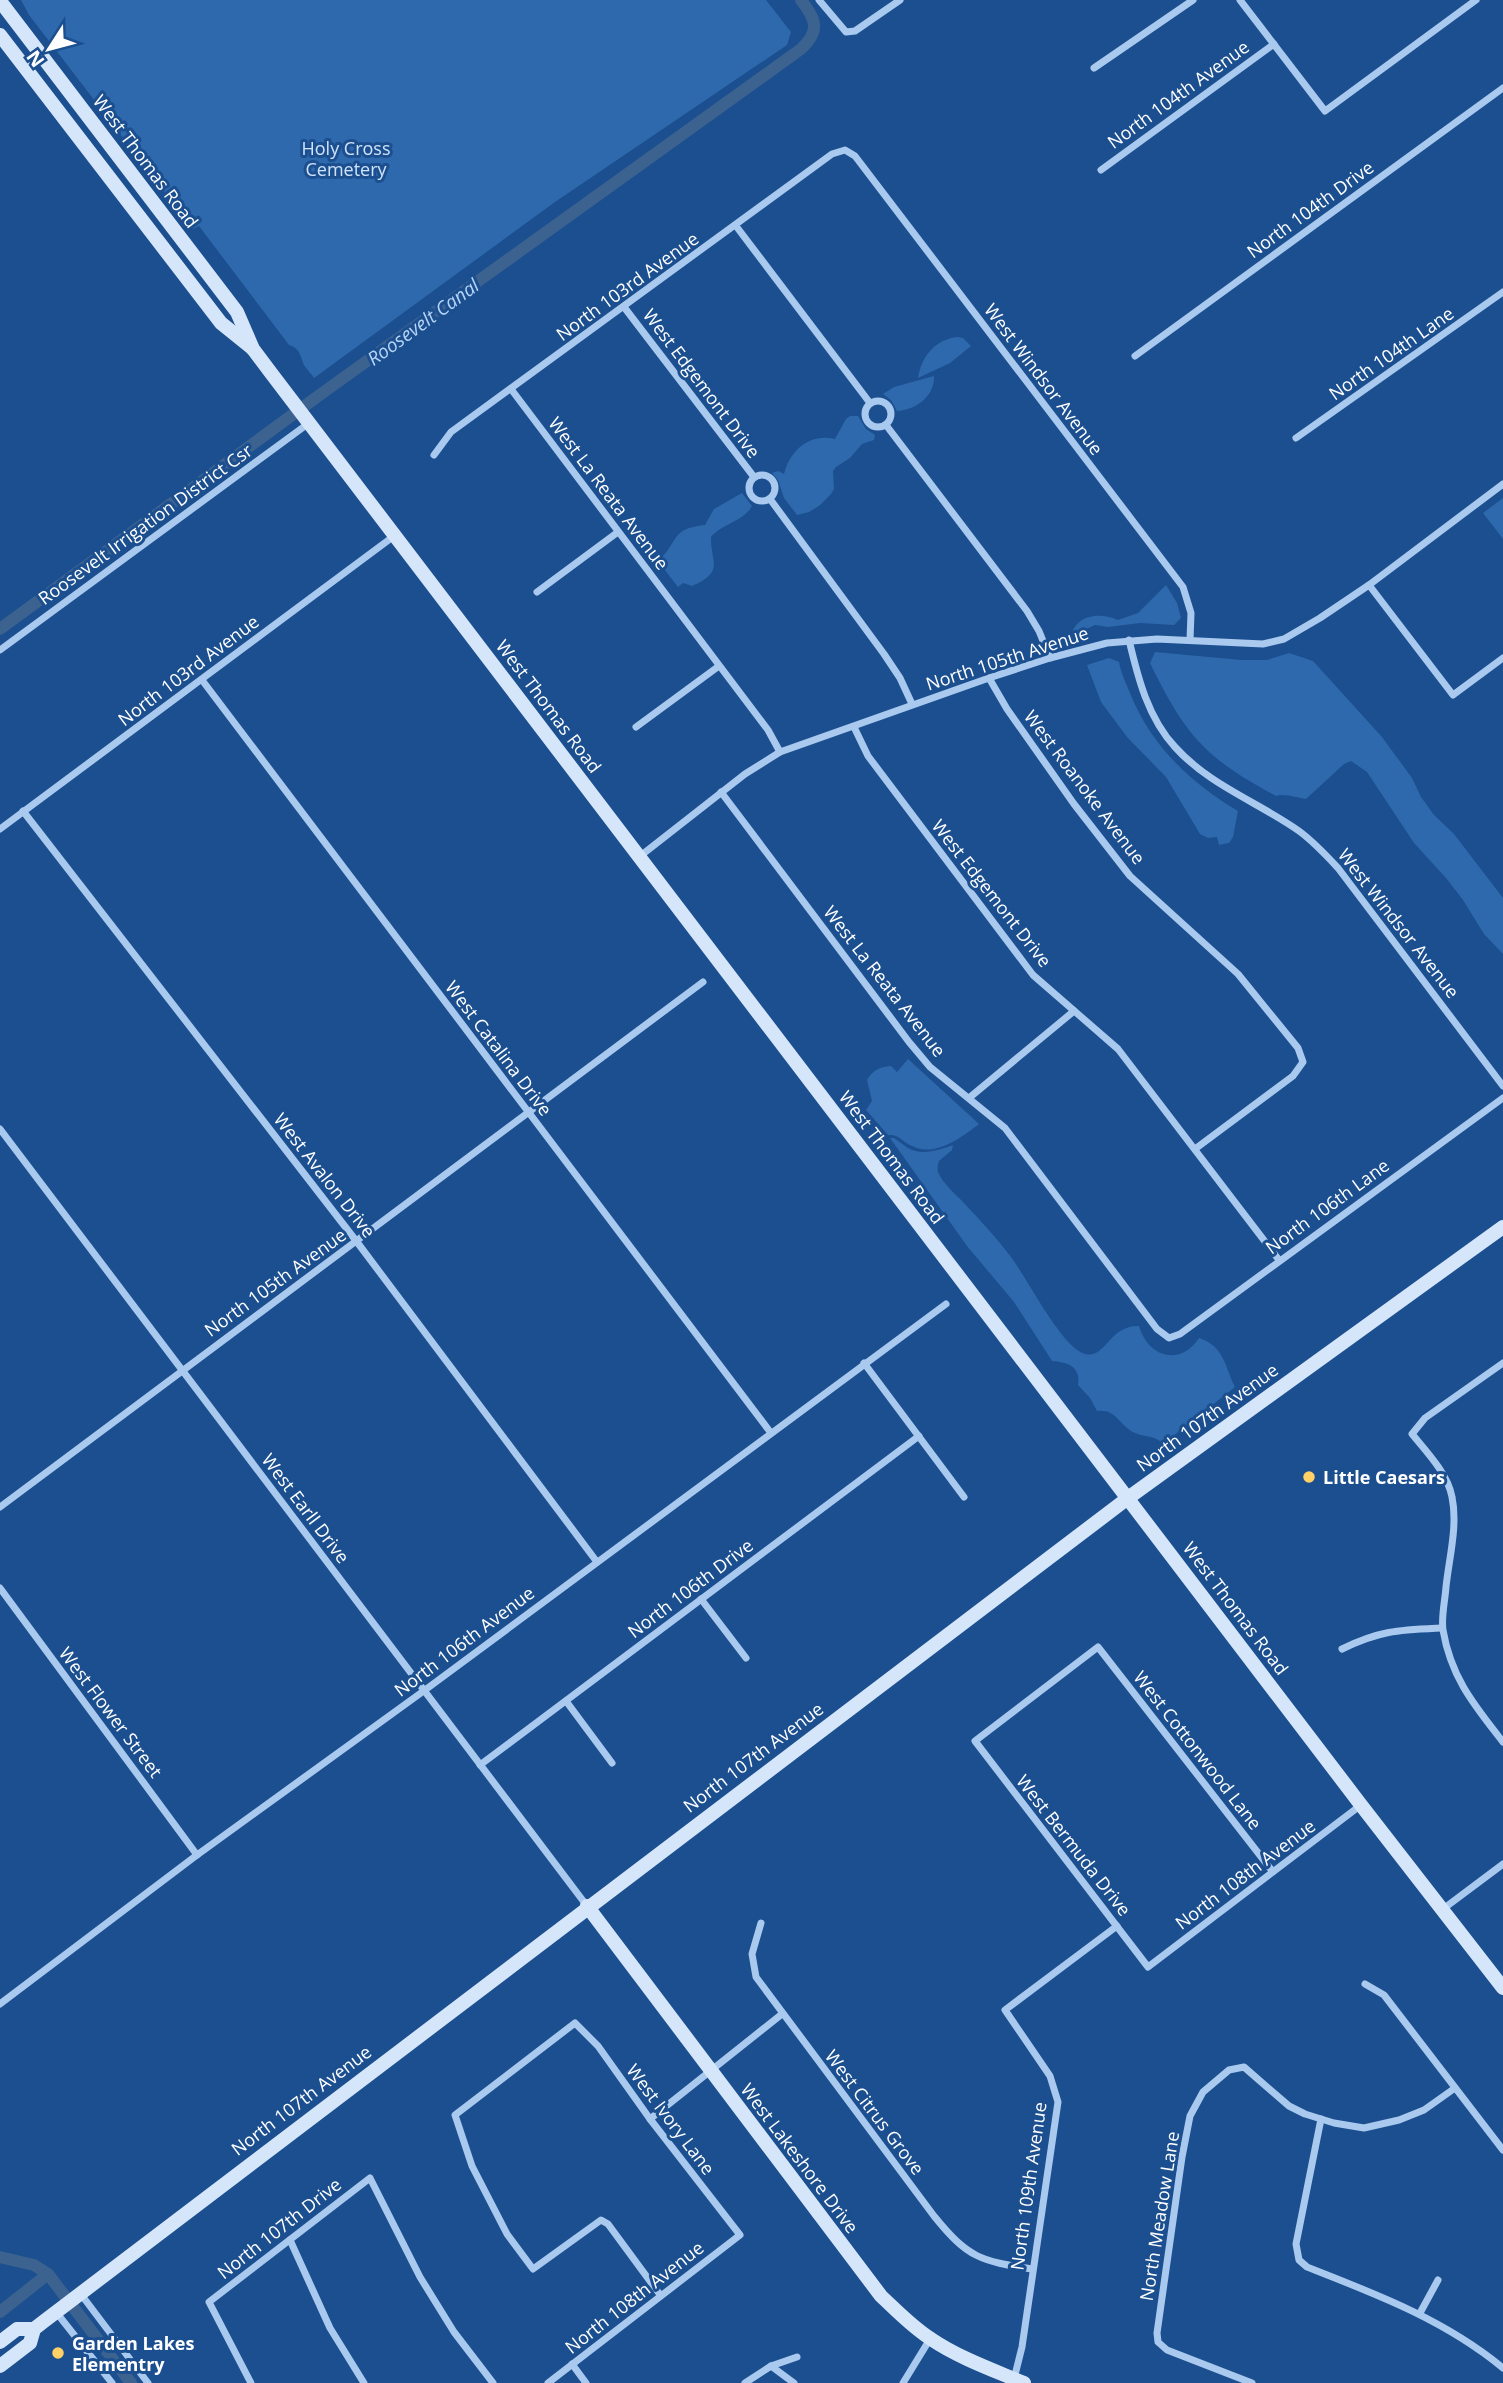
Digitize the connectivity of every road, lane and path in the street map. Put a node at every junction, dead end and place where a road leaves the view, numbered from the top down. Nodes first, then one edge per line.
1 (819, 0) edge
2 (900, 0) edge
3 (1193, 0) edge
4 (1240, 0) edge
5 (1476, 0) edge
6 (0, 1) edge
7 (0, 35) edge
8 (1273, 44) junction
9 (1094, 68) dead end
10 (1503, 88) edge
11 (845, 150) joint
12 (1101, 170) dead end
13 (736, 226) junction
14 (1503, 292) edge
15 (624, 307) junction
16 (253, 349) junction
17 (1135, 356) dead end
18 (511, 389) junction
19 (870, 403) junction
20 (309, 423) junction
21 (886, 425) junction
22 (1296, 438) dead end
23 (434, 455) dead end
24 (754, 477) junction
25 (1503, 484) edge
26 (770, 499) junction
27 (618, 532) junction
28 (395, 536) junction
29 (1369, 585) junction
30 (537, 592) dead end
31 (1129, 640) junction
32 (1190, 640) junction
33 (0, 650) edge
34 (1050, 658) junction
35 (1503, 658) edge
36 (719, 666) junction
37 (989, 678) junction
38 (202, 680) junction
39 (912, 704) junction
40 (636, 727) dead end
41 (854, 727) junction
42 (780, 752) junction
43 (721, 792) junction
44 (23, 811) junction
45 (0, 829) edge
46 (639, 857) junction
47 (703, 982) dead end
48 (1074, 1011) junction
49 (1503, 1086) edge
50 (969, 1098) junction
51 (1503, 1098) edge
52 (528, 1113) junction
53 (0, 1129) edge
54 (1195, 1149) junction
55 (1503, 1227) edge
56 (357, 1242) junction
57 (1279, 1260) junction
58 (946, 1304) dead end
59 (1169, 1338) joint
60 (864, 1363) junction
61 (1503, 1363) edge
62 (182, 1369) junction
63 (771, 1433) junction
64 (919, 1436) junction
65 (964, 1497) dead end
66 (1128, 1498) junction
67 (0, 1507) edge
68 (597, 1562) junction
69 (0, 1588) edge
70 (701, 1599) junction
71 (1443, 1628) junction
72 (1098, 1647) joint
73 (1342, 1649) dead end
74 (746, 1658) dead end
75 (425, 1690) junction
76 (566, 1701) junction
77 (1502, 1739) edge
78 (612, 1763) dead end
79 (480, 1765) junction
80 (1361, 1805) junction
81 (197, 1854) junction
82 (1503, 1864) edge
83 (1273, 1872) junction
84 (587, 1906) junction
85 (1443, 1909) junction
86 (761, 1923) dead end
87 (1116, 1926) junction
88 (1147, 1967) joint
89 (1365, 1984) dead end
90 (1503, 1987) edge
91 (0, 2004) edge
92 (782, 2014) junction
93 (710, 2070) junction
94 (1455, 2088) junction
95 (650, 2119) junction
96 (1321, 2119) junction
97 (1503, 2150) edge
98 (740, 2235) joint
99 (290, 2240) junction
100 (1032, 2269) junction
101 (1438, 2280) dead end
102 (80, 2293) junction
103 (661, 2296) junction
104 (57, 2311) junction
105 (1420, 2314) junction
106 (34, 2329) junction
107 (930, 2339) junction
108 (0, 2342) edge
109 (797, 2357) dead end
110 (572, 2364) junction
111 (0, 2365) edge
112 (771, 2366) junction
113 (1503, 2368) edge
114 (1223, 2372) junction
115 (1019, 2381) edge
116 (112, 2383) edge
117 (148, 2383) edge
118 (251, 2383) edge
119 (364, 2383) edge
120 (493, 2383) edge
121 (548, 2383) edge
122 (586, 2383) edge
123 (745, 2383) edge
124 (794, 2383) edge
125 (903, 2383) edge
126 (1218, 2383) edge
127 (1252, 2383) edge

1 - 2 street
3 - 9 street
4 - 8 street, North 104th Avenue
5 - 8 street, North 104th Avenue
6 - 16 main road, West Thomas Road
7 - 16 main road, West Thomas Road
8 - 12 street, North 104th Avenue
10 - 17 street, North 104th Drive
11 - 13 street, North 103rd Avenue
11 - 32 street, West Windsor Avenue
13 - 15 street, North 103rd Avenue
13 - 19 street
14 - 22 street, North 104th Lane
15 - 18 street, North 103rd Avenue
15 - 24 street, West Edgemont Drive
16 - 20 main road, West Thomas Road
18 - 23 street, North 103rd Avenue
18 - 27 street, West La Reata Avenue
19 - 21 street
19 - 21 street
20 - 28 main road, West Thomas Road
20 - 33 street, Roosevelt Irrigation District Csr
21 - 34 street
24 - 26 street, West Edgemont Drive
24 - 26 street, West Edgemont Drive
25 - 29 street, North 105th Avenue
26 - 39 street, West Edgemont Drive
27 - 30 street
27 - 36 street, West La Reata Avenue
28 - 38 street, North 103rd Avenue
28 - 46 main road, West Thomas Road
29 - 32 street, North 105th Avenue
29 - 35 street
31 - 32 street, North 105th Avenue
31 - 34 street, North 105th Avenue
31 - 49 street, West Windsor Avenue
34 - 37 street, North 105th Avenue
36 - 40 street
36 - 42 street, West La Reata Avenue
37 - 39 street, North 105th Avenue
37 - 54 street, West Roanoke Avenue
38 - 44 street, North 103rd Avenue
38 - 52 street, West Catalina Drive
39 - 41 street, North 105th Avenue
41 - 42 street, North 105th Avenue
41 - 48 street, West Edgemont Drive
42 - 43 street, North 105th Avenue
43 - 46 street, North 105th Avenue
43 - 50 street, West La Reata Avenue
44 - 45 street, North 103rd Avenue
44 - 56 street, West Avalon Drive
46 - 66 main road, West Thomas Road
47 - 52 street, North 105th Avenue
48 - 50 street
48 - 54 street, West Edgemont Drive
50 - 59 street, West La Reata Avenue
51 - 57 street, North 106th Lane
52 - 56 street, North 105th Avenue
52 - 63 street, West Catalina Drive
53 - 62 street, West Earll Drive
54 - 57 street, West Edgemont Drive
55 - 66 main road, North 107th Avenue
56 - 62 street, North 105th Avenue
56 - 68 street, West Avalon Drive
57 - 59 street, North 106th Lane
58 - 60 street, North 106th Avenue
60 - 63 street, North 106th Avenue
60 - 64 street
61 - 71 street
62 - 67 street, North 105th Avenue
62 - 75 street, West Earll Drive
63 - 68 street, North 106th Avenue
64 - 65 street
64 - 70 street, North 106th Drive
66 - 80 main road, West Thomas Road
66 - 84 main road, North 107th Avenue
68 - 75 street, North 106th Avenue
69 - 81 street, West Flower Street
70 - 74 street
70 - 76 street, North 106th Drive
71 - 73 street
71 - 77 street
72 - 83 street, West Cottonwood Lane
72 - 87 street, West Bermuda Drive
75 - 79 street, West Earll Drive
75 - 81 street, North 106th Avenue
76 - 78 street
76 - 79 street, North 106th Drive
79 - 84 street, West Earll Drive
80 - 83 street, North 108th Avenue
80 - 85 main road, West Thomas Road
81 - 91 street, North 106th Avenue
82 - 85 street
83 - 88 street, North 108th Avenue
84 - 93 main road, West Lakeshore Drive
84 - 102 main road, North 107th Avenue
85 - 90 main road, West Thomas Road
86 - 92 street, West Citrus Grove
87 - 88 street, West Bermuda Drive
87 - 100 street, North 109th Avenue
89 - 94 street
92 - 93 street
92 - 100 street, West Citrus Grove
93 - 95 street
93 - 107 main road, West Lakeshore Drive
94 - 96 street, North Meadow Lane
94 - 97 street
95 - 98 street, West Ivory Lane
95 - 103 street, West Ivory Lane
96 - 105 street
96 - 114 street, North Meadow Lane
98 - 103 street, North 108th Avenue
99 - 118 street, North 107th Drive
99 - 119 street
99 - 120 street, North 107th Drive
100 - 115 street, North 109th Avenue
101 - 105 street
102 - 104 main road, North 107th Avenue
102 - 117 street
103 - 110 street, North 108th Avenue
104 - 106 main road, North 107th Avenue
104 - 116 street
105 - 113 street
106 - 108 main road, North 107th Avenue
106 - 111 main road, North 107th Avenue
107 - 115 main road, West Lakeshore Drive
107 - 125 street
109 - 112 street
110 - 121 street, North 108th Avenue
110 - 122 street
112 - 123 street
112 - 124 street
114 - 126 street
114 - 127 street

